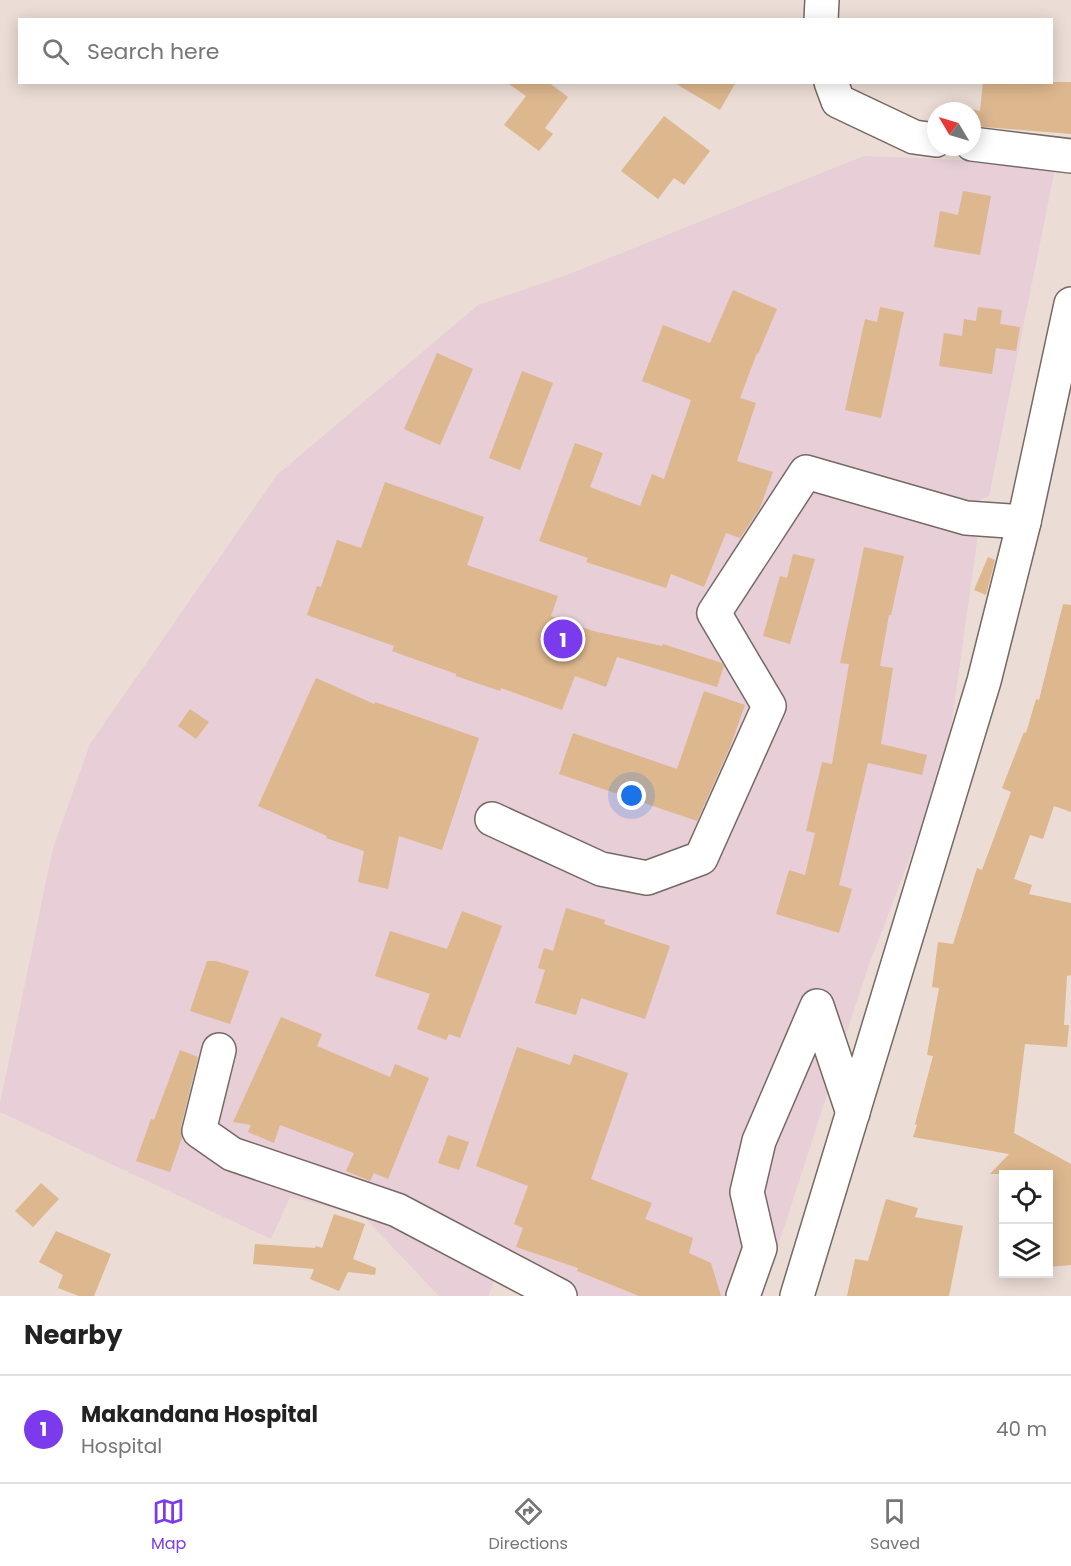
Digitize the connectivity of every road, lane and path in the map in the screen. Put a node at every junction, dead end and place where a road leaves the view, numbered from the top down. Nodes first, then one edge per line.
1 (822, 0) edge
2 (821, 18) edge
3 (832, 84) edge
4 (927, 139) edge
5 (981, 145) edge
6 (1071, 156) edge
7 (1071, 304) edge
8 (1024, 522) junction
9 (492, 819) dead end
10 (219, 1050) dead end
11 (853, 1113) junction
12 (560, 1296) edge
13 (743, 1296) edge
14 (797, 1296) edge

1 - 2 street
3 - 4 street
5 - 6 street
7 - 8 street
8 - 9 street
8 - 11 street
10 - 12 street
11 - 13 street
11 - 14 street

